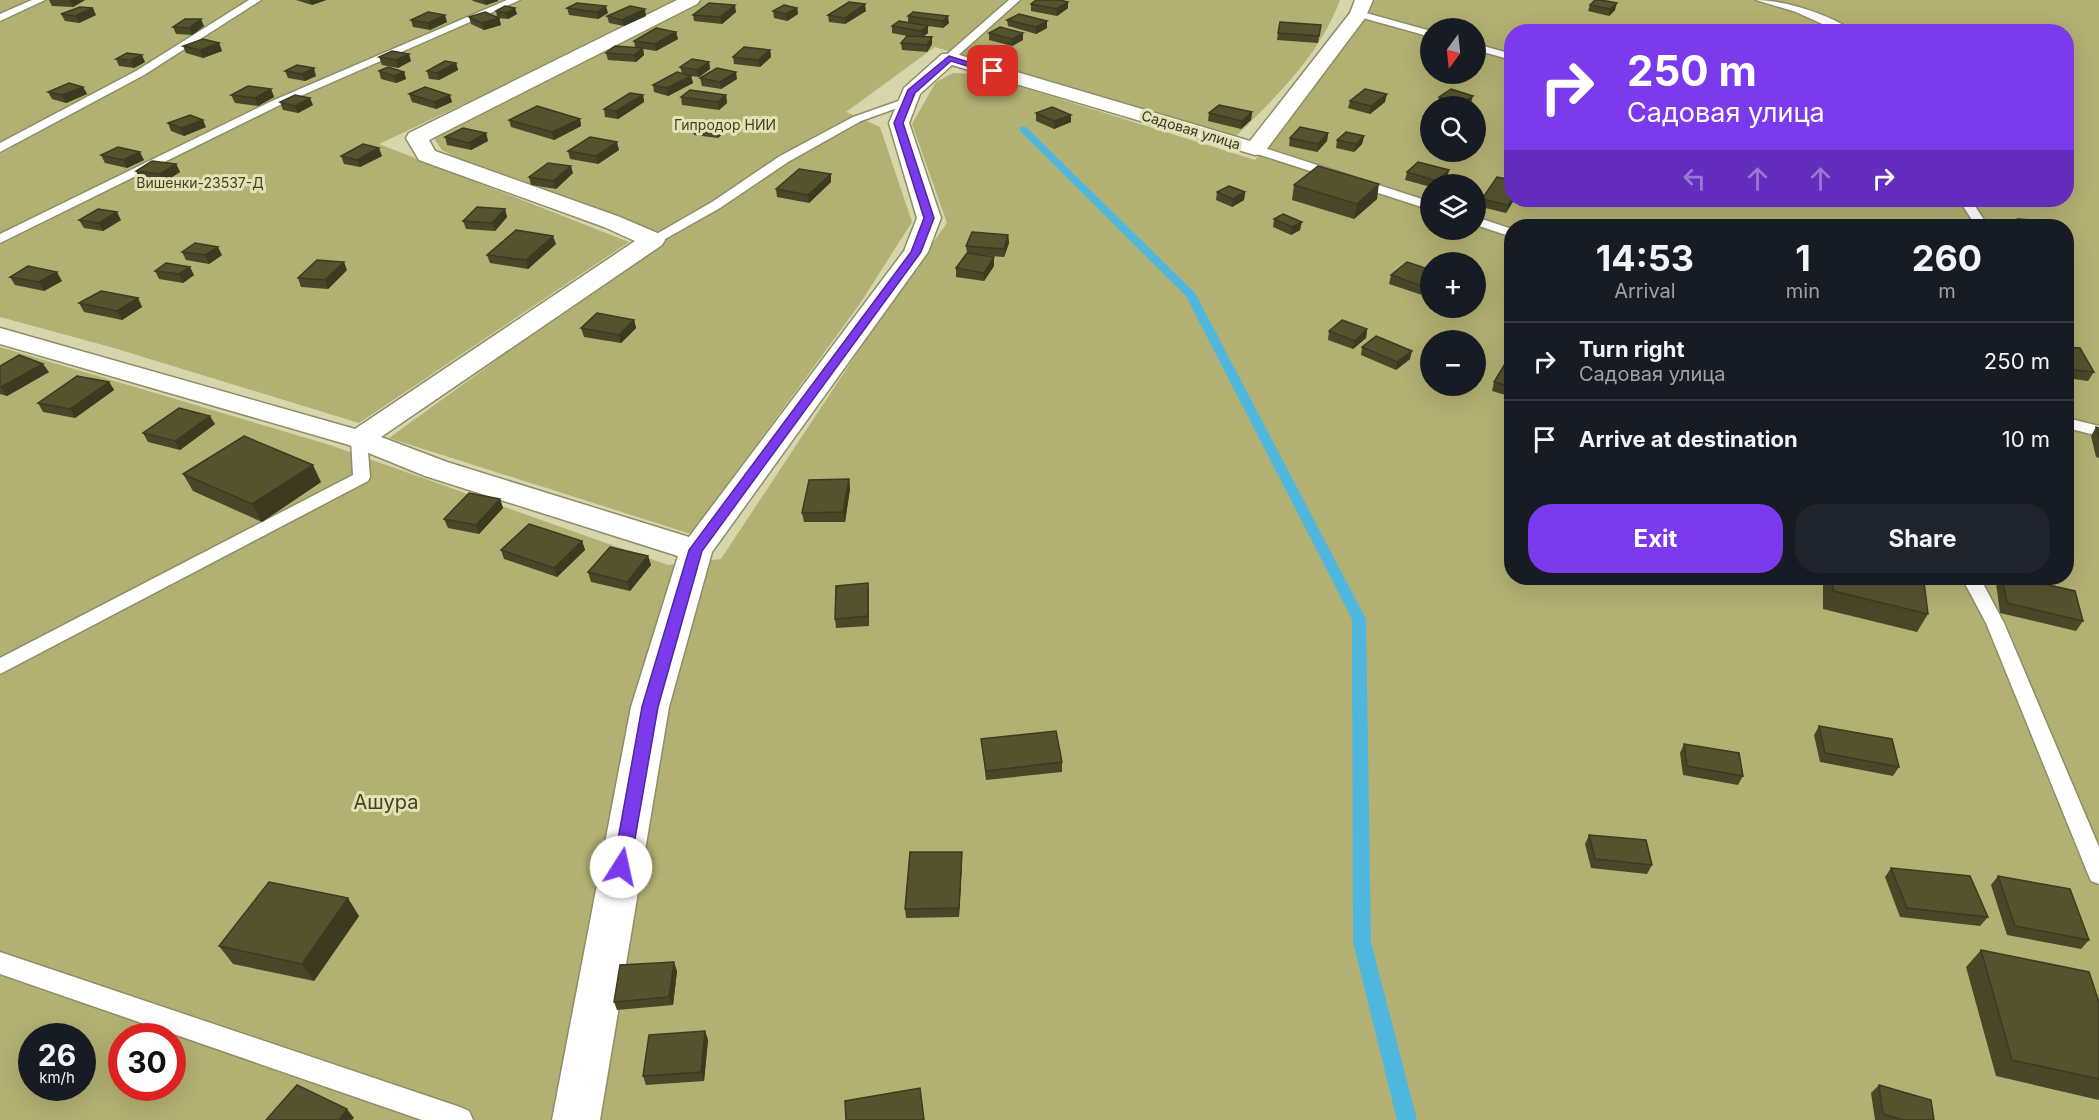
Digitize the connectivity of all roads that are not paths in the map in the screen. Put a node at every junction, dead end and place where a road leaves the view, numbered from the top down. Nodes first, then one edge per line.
1 (40, 0) edge
2 (256, 0) edge
3 (515, 0) edge
4 (691, 0) edge
5 (1015, 0) edge
6 (1761, 0) edge
7 (1361, 7) edge
8 (0, 18) edge
9 (1831, 24) edge
10 (1420, 30) edge
11 (1486, 50) edge
12 (1504, 55) edge
13 (949, 58) junction
14 (907, 101) junction
15 (0, 148) edge
16 (1255, 149) junction
17 (1420, 202) edge
18 (1486, 224) edge
19 (1504, 230) edge
20 (0, 239) edge
21 (653, 240) junction
22 (0, 336) edge
23 (2074, 425) edge
24 (2099, 432) edge
25 (358, 439) junction
26 (696, 550) junction
27 (1975, 585) edge
28 (0, 666) edge
29 (2099, 874) edge
30 (0, 963) edge
31 (460, 1120) edge
32 (576, 1120) edge

1 - 8 lane
2 - 15 lane
3 - 20 lane
4 - 21 street
5 - 13 lane
6 - 9 lane
7 - 10 lane
7 - 16 street, Садовая улица
11 - 12 lane
13 - 14 street
13 - 16 street, Садовая улица
14 - 21 lane
14 - 26 street
16 - 17 lane
18 - 19 lane
21 - 25 street
22 - 25 street
23 - 24 lane
25 - 26 street
25 - 28 lane
26 - 32 street
27 - 29 lane
30 - 31 lane

